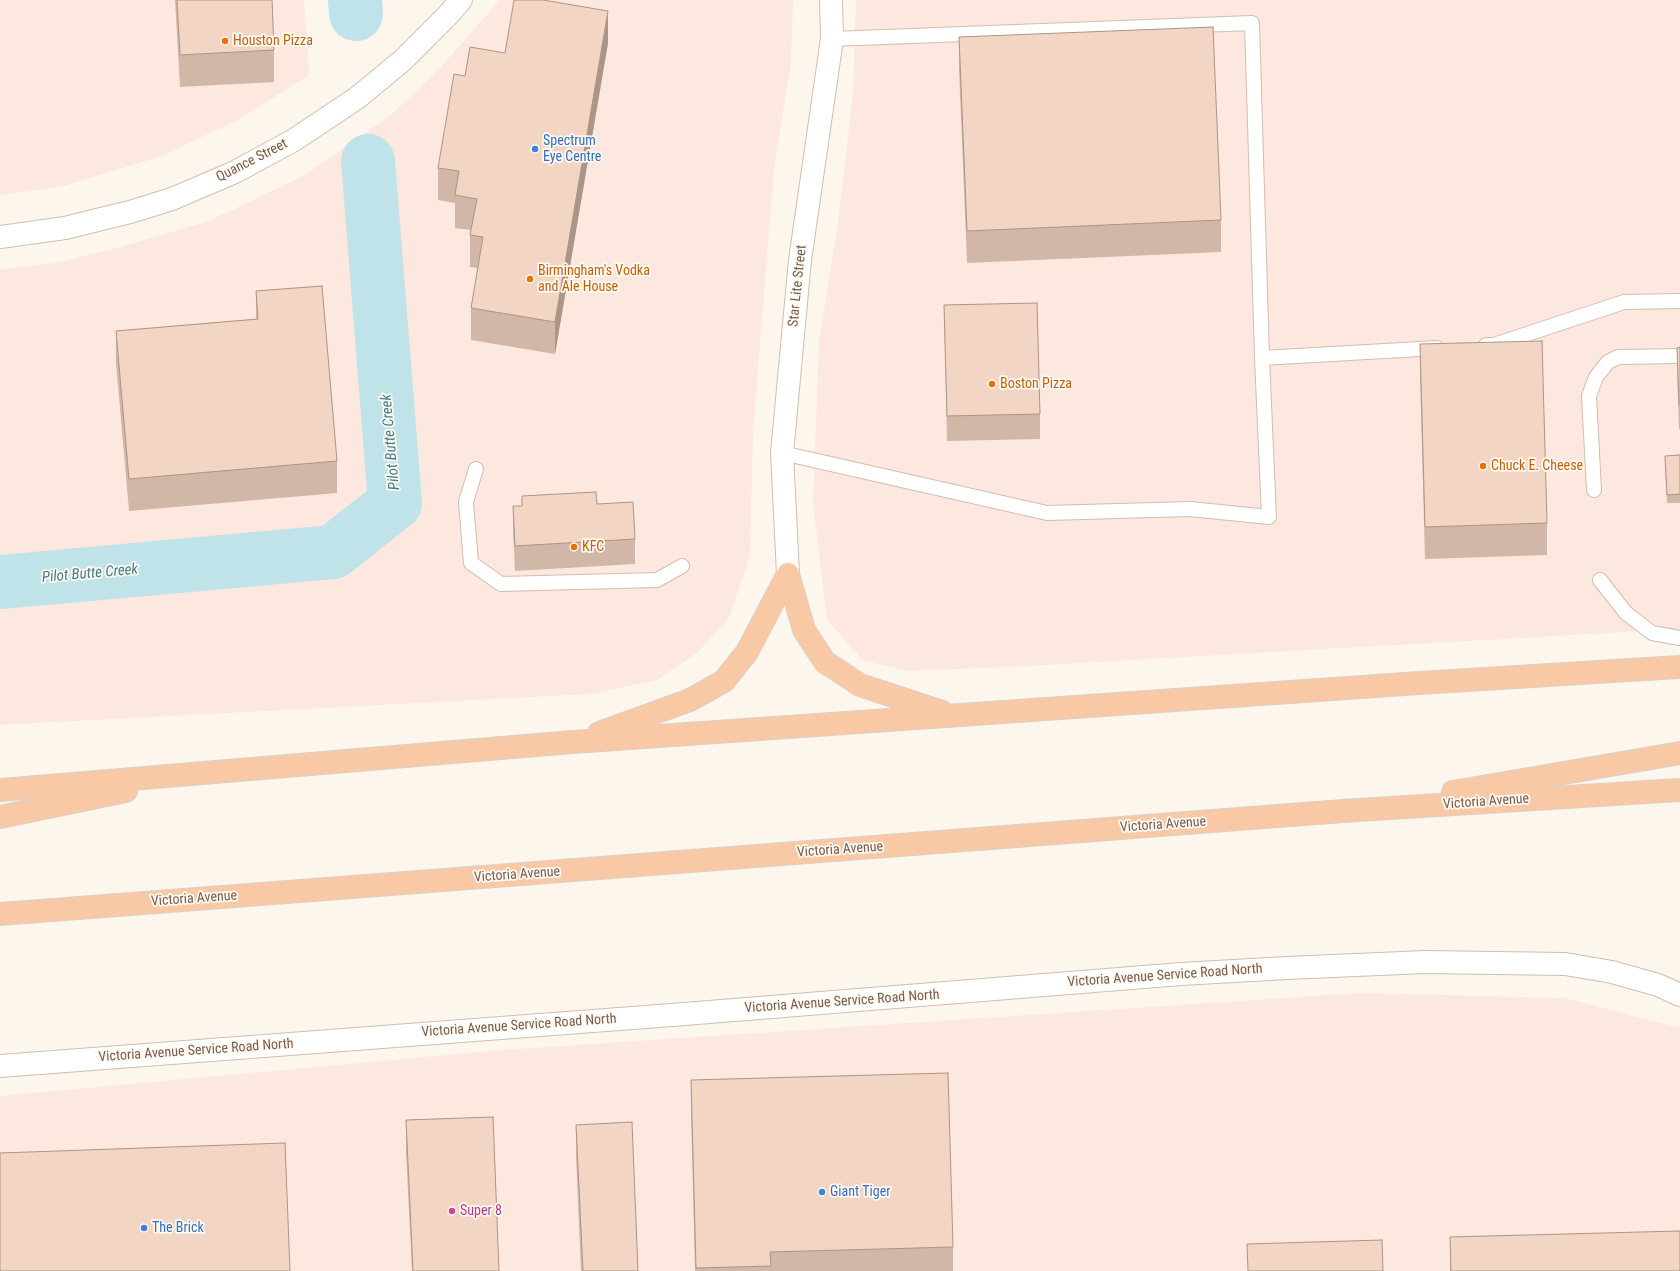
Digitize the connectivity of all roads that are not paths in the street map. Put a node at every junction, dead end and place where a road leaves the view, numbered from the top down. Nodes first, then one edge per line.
1 (461, 0) edge
2 (831, 0) edge
3 (832, 39) junction
4 (0, 237) edge
5 (1680, 301) edge
6 (1470, 346) edge
7 (1446, 348) edge
8 (1680, 356) edge
9 (1262, 358) junction
10 (782, 453) junction
11 (476, 469) dead end
12 (1594, 490) dead end
13 (682, 566) dead end
14 (788, 574) junction
15 (1600, 580) dead end
16 (1680, 638) edge
17 (1680, 667) edge
18 (953, 716) junction
19 (573, 742) junction
20 (1680, 753) edge
21 (225, 771) junction
22 (0, 790) edge
23 (1680, 790) edge
24 (1343, 811) junction
25 (0, 817) edge
26 (0, 914) edge
27 (1680, 995) edge
28 (0, 1066) edge

1 - 4 street, Quance Street
2 - 3 street, Star Lite Street
3 - 9 lane
3 - 10 street, Star Lite Street
5 - 6 lane
7 - 9 lane
8 - 12 lane
9 - 10 lane
10 - 14 street, Star Lite Street
11 - 13 lane
14 - 18 highway
14 - 19 highway
15 - 16 lane
17 - 18 highway
18 - 19 highway
19 - 21 highway
20 - 24 highway
21 - 22 highway
21 - 25 highway
23 - 24 highway, Victoria Avenue
24 - 26 highway, Victoria Avenue
27 - 28 street, Victoria Avenue Service Road North

